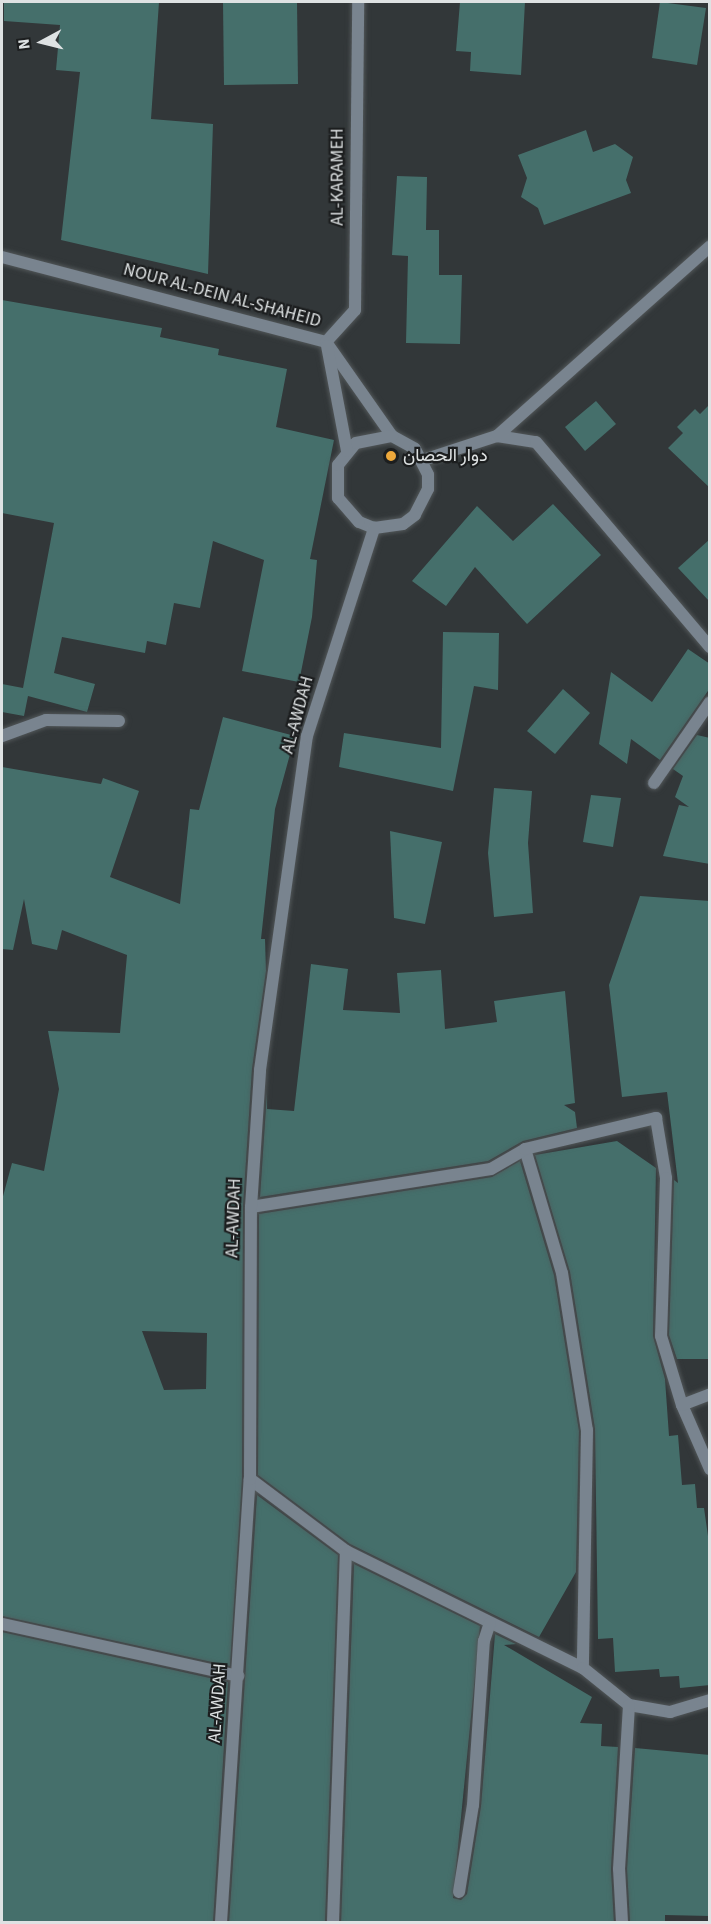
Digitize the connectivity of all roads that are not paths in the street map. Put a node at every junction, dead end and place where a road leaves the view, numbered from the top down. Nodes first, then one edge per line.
1 (358, 2) edge
2 (710, 246) edge
3 (2, 256) edge
4 (326, 342) junction
5 (392, 436) junction
6 (497, 436) junction
7 (347, 452) junction
8 (423, 460) junction
9 (374, 528) junction
10 (710, 647) edge
11 (710, 702) edge
12 (119, 721) dead end
13 (2, 736) edge
14 (654, 783) dead end
15 (525, 1149) junction
16 (251, 1207) junction
17 (710, 1394) edge
18 (682, 1405) junction
19 (710, 1469) edge
20 (250, 1479) junction
21 (346, 1551) junction
22 (490, 1623) junction
23 (2, 1624) edge
24 (584, 1668) junction
25 (238, 1676) junction
26 (710, 1700) edge
27 (629, 1705) junction
28 (459, 1892) dead end
29 (221, 1923) edge
30 (333, 1923) edge
31 (622, 1923) edge

1 - 4 street, AL-KARAMEH
2 - 6 street
3 - 4 street, NOUR AL-DEIN AL-SHAHEID
4 - 5 street
4 - 7 street, NOUR AL-DEIN AL-SHAHEID
5 - 7 street
5 - 8 street
6 - 8 street
6 - 10 street
7 - 9 street
8 - 9 street
9 - 16 street, AL-AWDAH
11 - 14 street
12 - 13 street
15 - 16 street
15 - 18 street
15 - 24 street
16 - 20 street, AL-AWDAH
17 - 18 street
18 - 19 street
20 - 21 street
20 - 25 street, AL-AWDAH
21 - 22 street
21 - 30 street
22 - 24 street
22 - 28 street
23 - 25 street
24 - 27 street
25 - 29 street, AL-AWDAH
26 - 27 street
27 - 31 street

